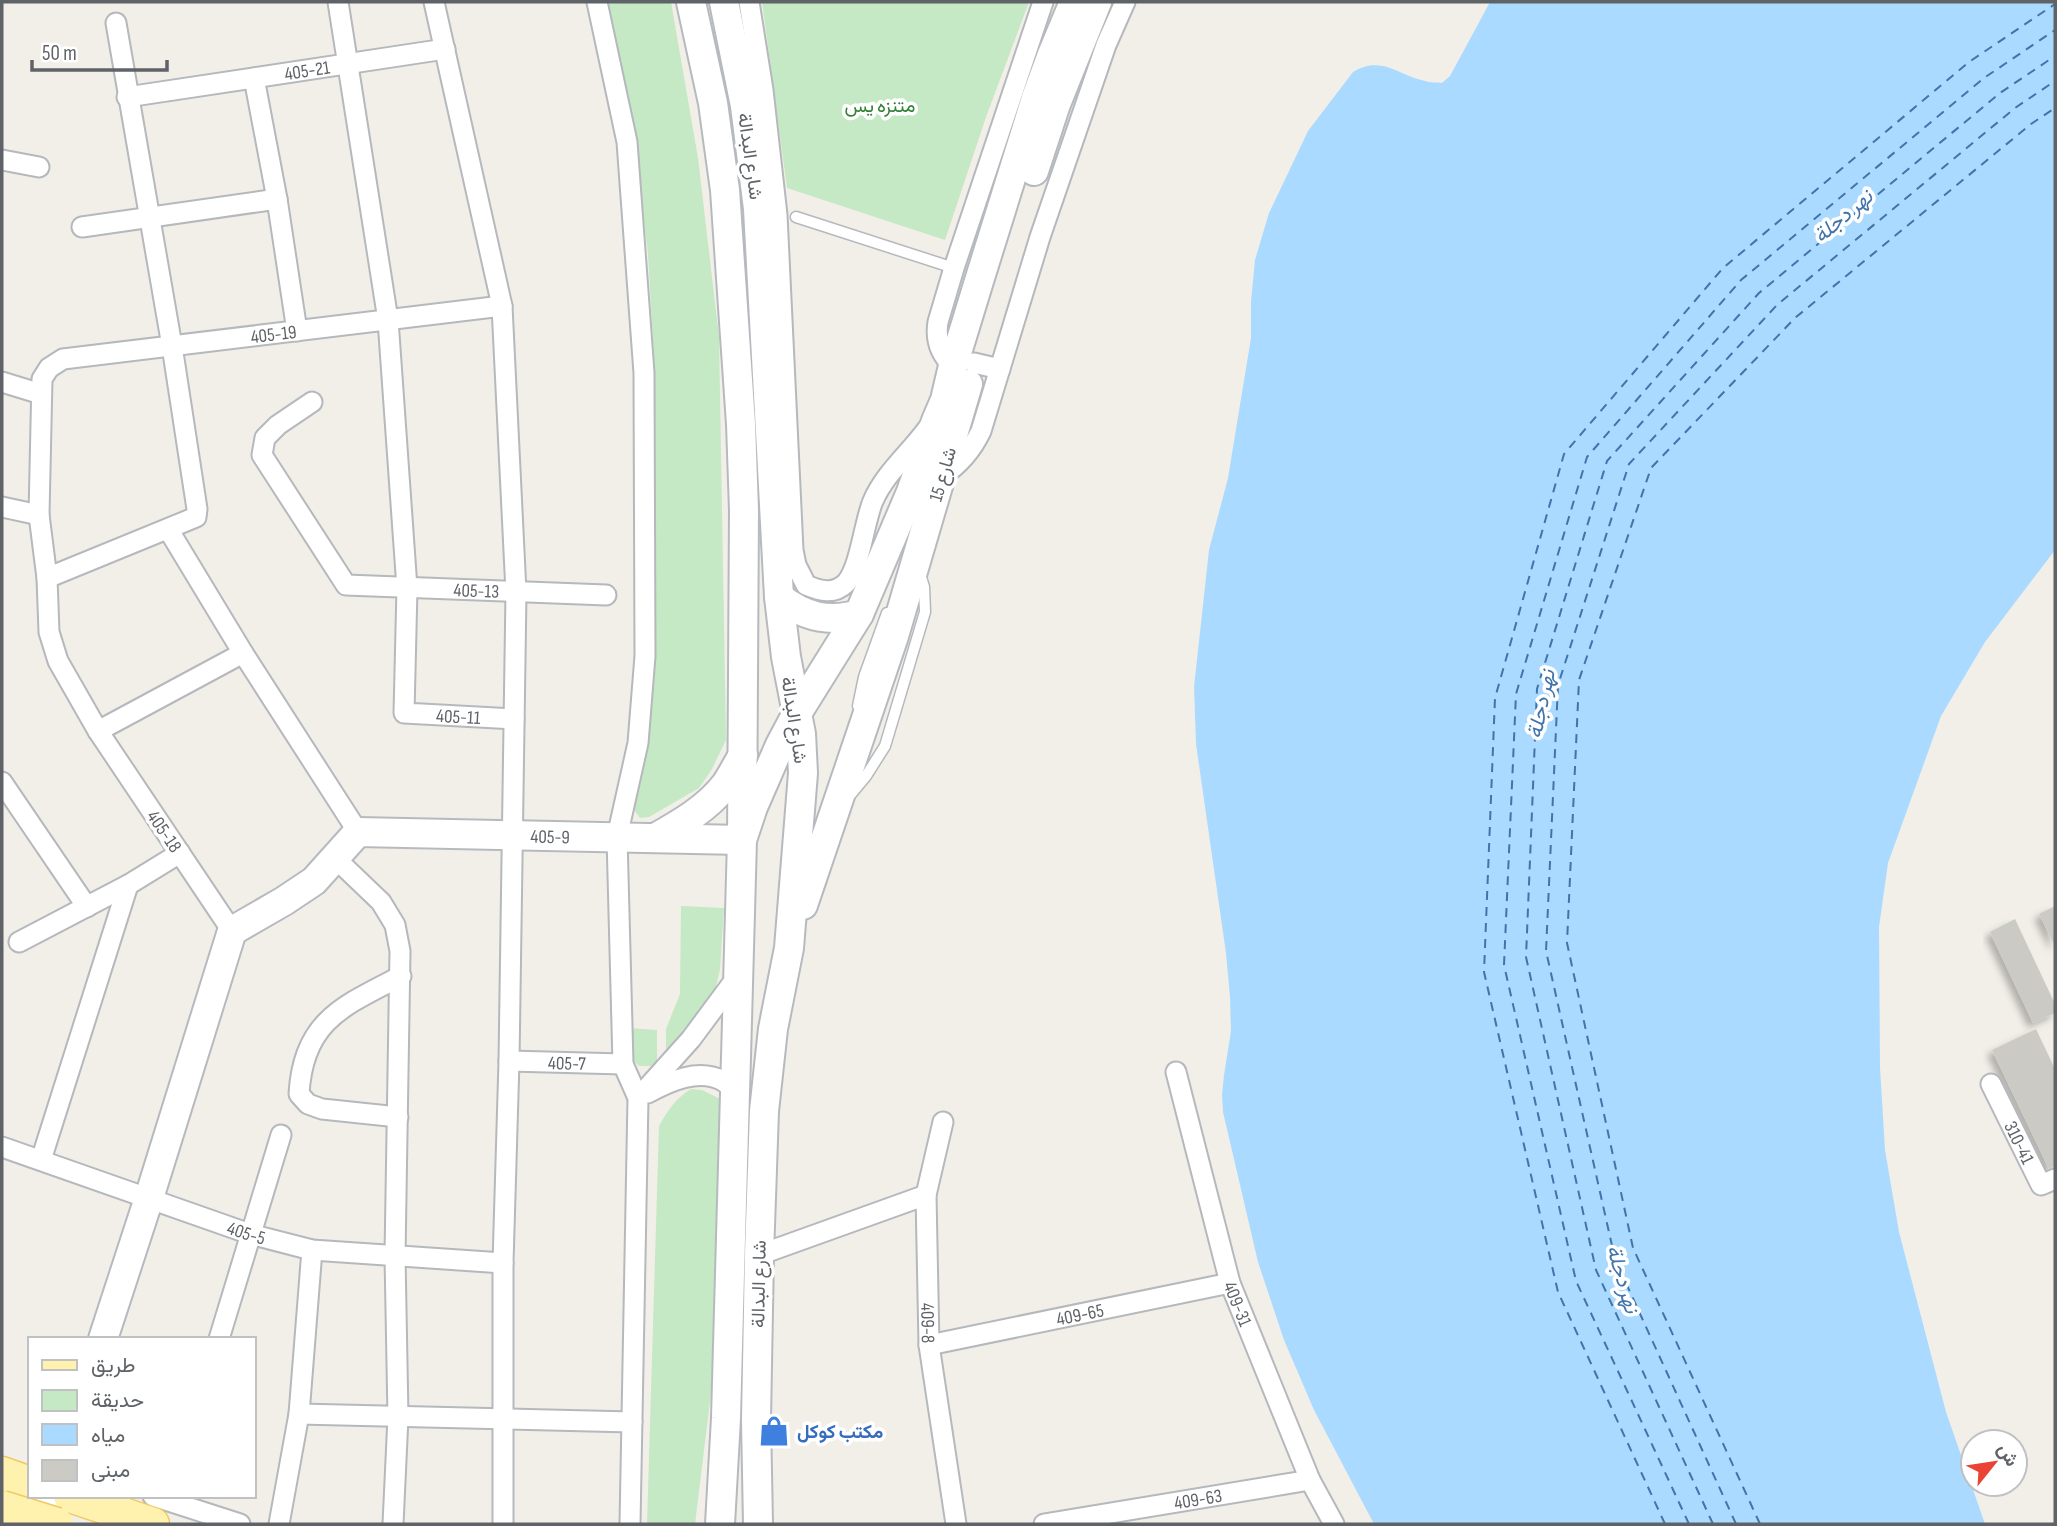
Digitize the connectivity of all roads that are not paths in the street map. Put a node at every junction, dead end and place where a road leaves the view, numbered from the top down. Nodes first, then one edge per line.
1 (338, 2) edge
2 (434, 2) edge
3 (597, 2) edge
4 (691, 2) edge
5 (724, 2) edge
6 (749, 2) edge
7 (1043, 2) edge
8 (1074, 2) edge
9 (1097, 2) edge
10 (1125, 2) edge
11 (116, 23) dead end
12 (444, 49) junction
13 (349, 63) junction
14 (254, 78) junction
15 (127, 97) junction
16 (2, 160) edge
17 (39, 167) dead end
18 (277, 199) junction
19 (796, 217) dead end
20 (149, 218) junction
21 (82, 228) dead end
22 (976, 279) junction
23 (502, 306) junction
24 (388, 320) junction
25 (297, 331) junction
26 (173, 346) junction
27 (976, 366) junction
28 (49, 368) joint
29 (2, 382) edge
30 (41, 394) junction
31 (945, 400) junction
32 (312, 402) dead end
33 (931, 472) junction
34 (2, 507) edge
35 (39, 515) junction
36 (168, 529) junction
37 (907, 574) junction
38 (47, 578) junction
39 (407, 588) junction
40 (516, 592) junction
41 (606, 595) dead end
42 (779, 597) junction
43 (891, 601) dead end
44 (859, 614) junction
45 (243, 653) junction
46 (796, 715) junction
47 (514, 719) junction
48 (98, 731) junction
49 (856, 748) junction
50 (743, 755) junction
51 (2, 782) edge
52 (835, 808) junction
53 (358, 832) junction
54 (512, 835) junction
55 (617, 837) junction
56 (655, 838) junction
57 (742, 840) junction
58 (180, 853) junction
59 (335, 858) junction
60 (128, 885) junction
61 (87, 907) junction
62 (232, 931) junction
63 (19, 942) dead end
64 (789, 948) junction
65 (401, 976) junction
66 (737, 977) junction
67 (509, 1061) junction
68 (623, 1064) junction
69 (1176, 1072) dead end
70 (1991, 1084) dead end
71 (736, 1093) junction
72 (638, 1098) junction
73 (398, 1116) junction
74 (943, 1122) dead end
75 (281, 1135) dead end
76 (2, 1147) edge
77 (41, 1160) junction
78 (2055, 1179) edge
79 (926, 1195) junction
80 (149, 1198) junction
81 (250, 1234) junction
82 (312, 1250) junction
83 (759, 1255) junction
84 (395, 1256) junction
85 (503, 1263) junction
86 (1230, 1283) junction
87 (104, 1337) edge
88 (220, 1337) edge
89 (929, 1345) junction
90 (299, 1414) junction
91 (398, 1417) junction
92 (504, 1419) junction
93 (632, 1422) junction
94 (2, 1473) edge
95 (1310, 1480) junction
96 (28, 1488) edge
97 (52, 1501) edge
98 (162, 1505) edge
99 (2, 1507) edge
100 (240, 1524) edge
101 (279, 1524) edge
102 (393, 1524) edge
103 (503, 1524) edge
104 (630, 1524) edge
105 (720, 1524) edge
106 (758, 1524) edge
107 (956, 1524) edge
108 (1044, 1524) edge
109 (1334, 1524) edge

1 - 13 street
2 - 12 street
3 - 55 street
4 - 50 main road, شارع البدالة
5 - 42 main road, شارع البدالة
6 - 31 street
7 - 22 street
8 - 22 main road, شارع 15
9 - 22 main road, شارع 15
10 - 27 street
11 - 15 street
12 - 13 street, 405-21
12 - 23 street
13 - 14 street, 405-21
13 - 24 street
14 - 15 street, 405-21
14 - 18 street
15 - 20 street
16 - 17 street
18 - 20 street
18 - 25 street
19 - 22 lane
20 - 21 street
20 - 26 street
22 - 27 main road, شارع 15
22 - 27 street
23 - 24 street, 405-19
23 - 40 street
24 - 25 street, 405-19
24 - 39 street
25 - 26 street, 405-19
26 - 28 street, 405-19
26 - 36 street
27 - 31 main road, شارع 15
27 - 33 main road, شارع 15
28 - 30 street, 405-18
29 - 30 street
30 - 35 street, 405-18
31 - 33 main road, شارع 15
32 - 39 street, 405-13
33 - 37 main road, شارع 15
33 - 44 main road, شارع 15
34 - 35 street
35 - 38 street, 405-18
36 - 38 street
36 - 45 street
37 - 49 main road, شارع 15
37 - 52 lane
38 - 48 street, 405-18
39 - 40 street, 405-13
39 - 47 street, 405-11
40 - 41 street, 405-13
40 - 47 street
42 - 44 main road
42 - 46 main road, شارع البدالة
43 - 49 lane
44 - 46 main road, شارع 15
45 - 48 street
45 - 53 street
46 - 57 main road, شارع 15
46 - 64 main road, شارع البدالة
47 - 54 street
48 - 58 street, 405-18
49 - 52 main road, شارع 15
50 - 56 main road
50 - 57 main road, شارع البدالة
51 - 61 street
52 - 64 main road, شارع 15
53 - 54 main road, 405-9
53 - 59 main road
54 - 55 main road, 405-9
54 - 67 street
55 - 56 main road, 405-9
55 - 68 street
56 - 57 main road, 405-9
57 - 66 main road, شارع البدالة
58 - 60 street
58 - 62 street, 405-18
59 - 62 main road
59 - 65 street
60 - 61 street
60 - 77 street
61 - 63 street
62 - 80 main road
64 - 83 main road, شارع البدالة
65 - 73 street
65 - 73 street
66 - 71 main road, شارع البدالة
66 - 72 street
67 - 68 street, 405-7
67 - 85 street
68 - 72 street
69 - 86 street, 409-31
70 - 78 street, 310-41
71 - 72 street
71 - 105 main road, شارع البدالة
72 - 93 street
73 - 84 street
74 - 79 street, 409-8
75 - 81 street
76 - 77 street, 405-5
77 - 80 street, 405-5
79 - 83 street
79 - 89 street, 409-8
80 - 81 street, 405-5
80 - 87 main road
81 - 82 street, 405-5
81 - 88 street
82 - 84 street, 405-5
82 - 90 street
83 - 106 main road, شارع البدالة
84 - 85 street, 405-5
84 - 91 street
85 - 92 street
86 - 89 street, 409-65
86 - 95 street, 409-31
89 - 107 street, 409-8
90 - 91 street
90 - 101 street
91 - 92 street
91 - 102 street
92 - 93 street
92 - 103 street
93 - 104 street
94 - 96 main road
95 - 108 street, 409-63
95 - 109 street, 409-31
97 - 98 main road
97 - 99 main road, bridge
98 - 100 street

